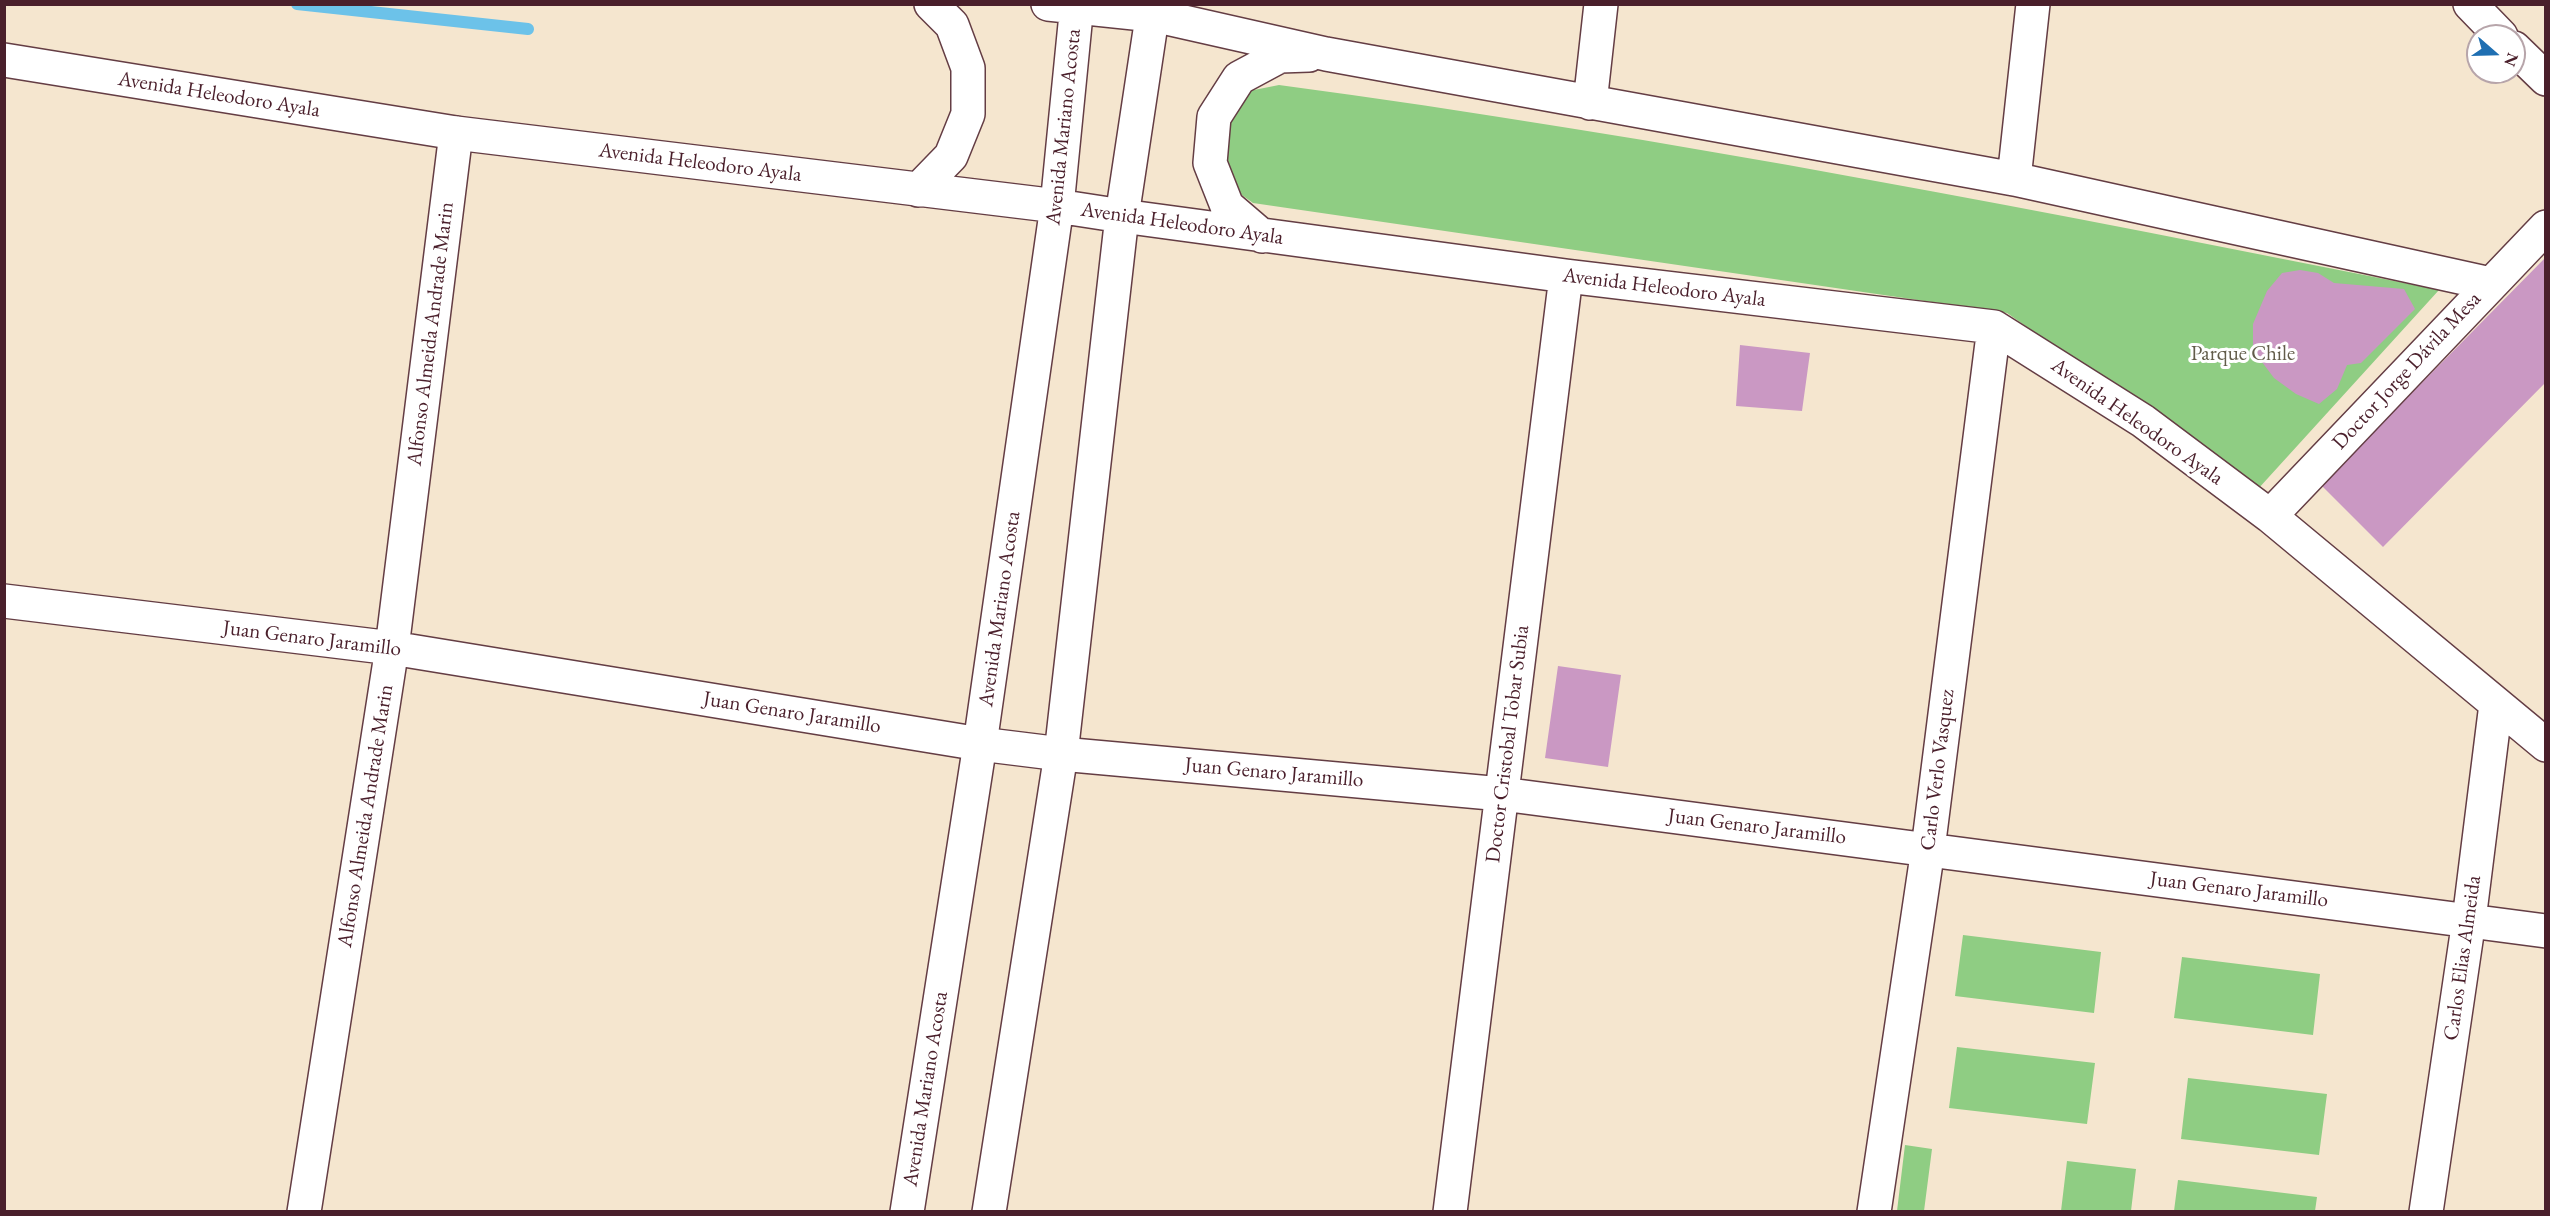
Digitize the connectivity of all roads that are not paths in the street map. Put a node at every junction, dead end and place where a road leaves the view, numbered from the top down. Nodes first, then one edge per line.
1 (931, 4) edge
2 (1601, 4) edge
3 (2033, 4) edge
4 (2469, 4) edge
5 (1067, 5) edge
6 (1154, 10) edge
7 (2489, 24) edge
8 (1326, 54) junction
9 (4, 60) edge
10 (2526, 60) edge
11 (2546, 80) edge
12 (1590, 103) junction
13 (456, 133) junction
14 (2014, 179) junction
15 (918, 190) junction
16 (1057, 206) junction
17 (1122, 216) junction
18 (2546, 227) edge
19 (1263, 236) junction
20 (1566, 276) junction
21 (2490, 284) junction
22 (1994, 327) junction
23 (2270, 516) junction
24 (4, 601) edge
25 (392, 648) junction
26 (2496, 704) junction
27 (980, 744) junction
28 (2546, 745) edge
29 (1061, 754) junction
30 (1502, 794) junction
31 (1928, 849) junction
32 (2469, 920) junction
33 (2546, 931) edge
34 (304, 1212) edge
35 (907, 1212) edge
36 (989, 1212) edge
37 (1450, 1212) edge
38 (1874, 1212) edge
39 (2426, 1212) edge

1 - 15 main road
2 - 12 main road
3 - 14 main road
4 - 7 main road
5 - 6 main road
5 - 16 main road, Avenida Mariano Acosta
6 - 8 main road
6 - 17 main road
8 - 12 main road
8 - 19 main road
9 - 13 main road, Avenida Heleodoro Ayala
10 - 11 main road
12 - 14 main road
13 - 15 main road, Avenida Heleodoro Ayala
13 - 25 main road, Alfonso Almeida Andrade Marin
14 - 21 main road
15 - 16 main road, Avenida Heleodoro Ayala
16 - 17 main road, Avenida Heleodoro Ayala
16 - 27 main road, Avenida Mariano Acosta
17 - 19 main road, Avenida Heleodoro Ayala
17 - 29 main road
18 - 21 main road, Doctor Jorge Dávila Mesa
19 - 20 main road, Avenida Heleodoro Ayala
20 - 22 main road, Avenida Heleodoro Ayala
20 - 30 main road, Doctor Cristobal Tobar Subia
21 - 23 main road, Doctor Jorge Dávila Mesa
22 - 23 main road, Avenida Heleodoro Ayala
22 - 31 main road, Carlo Verlo Vasquez
23 - 26 main road, Avenida Heleodoro Ayala
24 - 25 main road, Juan Genaro Jaramillo
25 - 27 main road, Juan Genaro Jaramillo
25 - 34 main road, Alfonso Almeida Andrade Marin
26 - 28 main road, Avenida Heleodoro Ayala
26 - 32 main road, Carlos Elias Almeida
27 - 29 main road, Juan Genaro Jaramillo
27 - 35 main road, Avenida Mariano Acosta
29 - 30 main road, Juan Genaro Jaramillo
29 - 36 main road
30 - 31 main road, Juan Genaro Jaramillo
30 - 37 main road, Doctor Cristobal Tobar Subia
31 - 32 main road, Juan Genaro Jaramillo
31 - 38 main road, Carlo Verlo Vasquez
32 - 33 main road, Juan Genaro Jaramillo
32 - 39 main road, Carlos Elias Almeida

